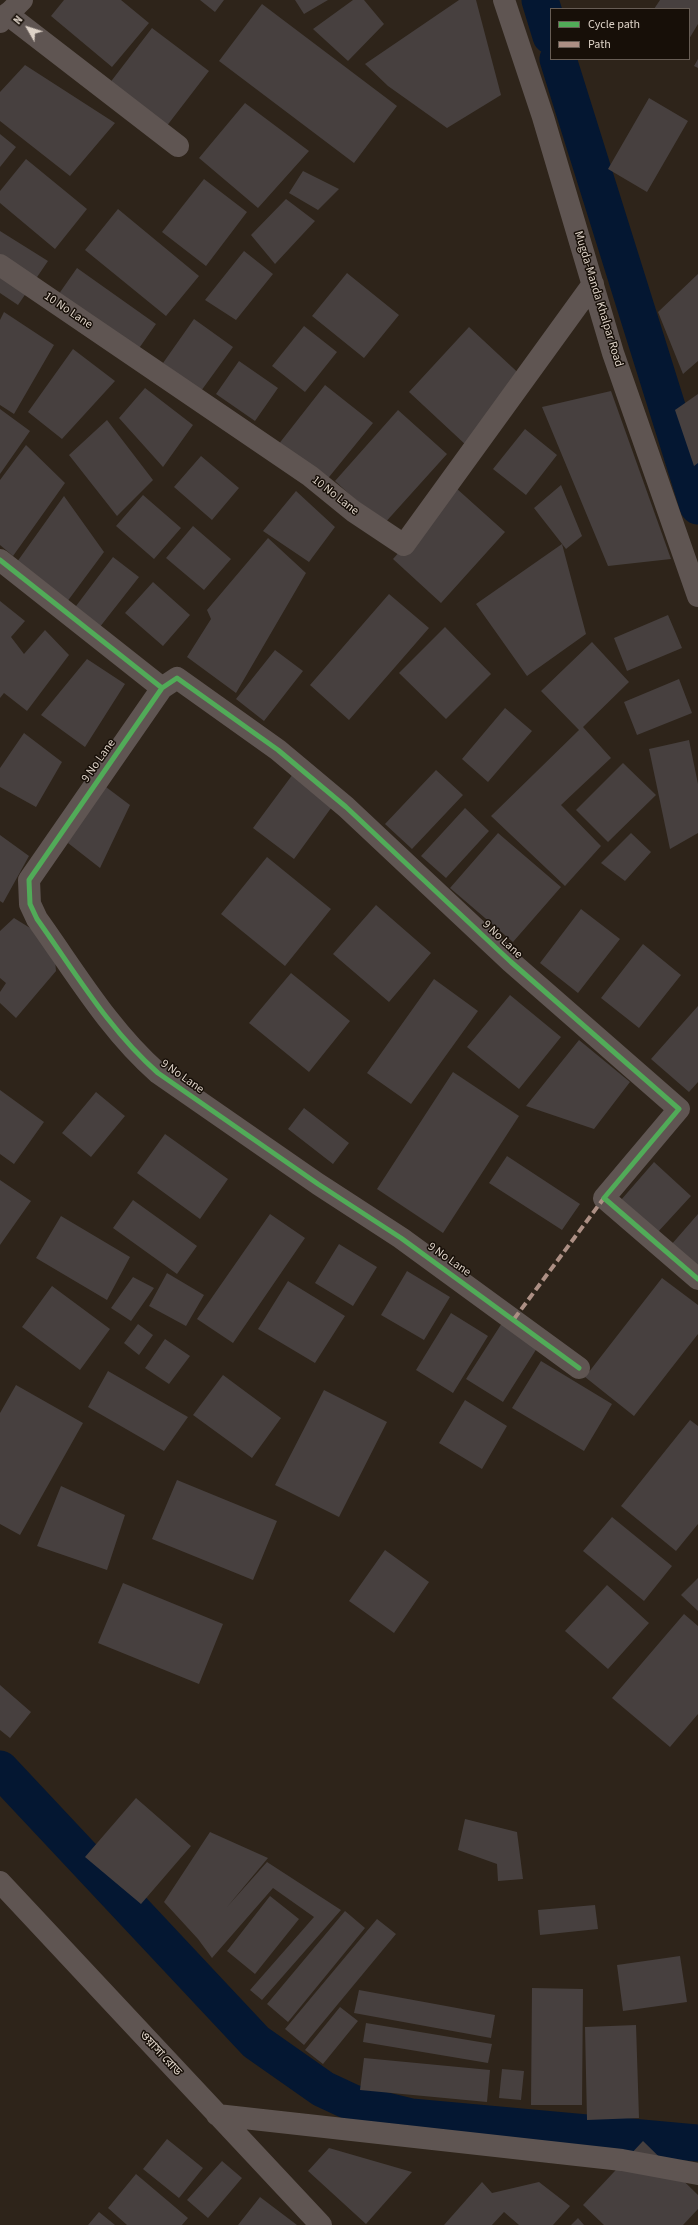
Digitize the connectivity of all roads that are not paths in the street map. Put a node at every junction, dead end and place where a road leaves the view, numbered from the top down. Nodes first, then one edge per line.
1 (504, 0) edge
2 (10, 12) edge
3 (178, 146) dead end
4 (0, 265) edge
5 (593, 284) junction
6 (0, 560) edge
7 (698, 596) edge
8 (162, 688) junction
9 (698, 1278) edge
10 (580, 1368) dead end
11 (0, 1882) edge
12 (217, 2115) junction
13 (698, 2174) edge
14 (321, 2225) edge

1 - 5 street, Mugda-Manda Khalpar Road
2 - 3 street
4 - 5 street, 10 No Lane
5 - 7 street, Mugda-Manda Khalpar Road
6 - 8 street
8 - 9 street, 9 No Lane
8 - 10 street, 9 No Lane
11 - 12 street, ওয়াসা রোড
12 - 13 street
12 - 14 street, ওয়াসা রোড

